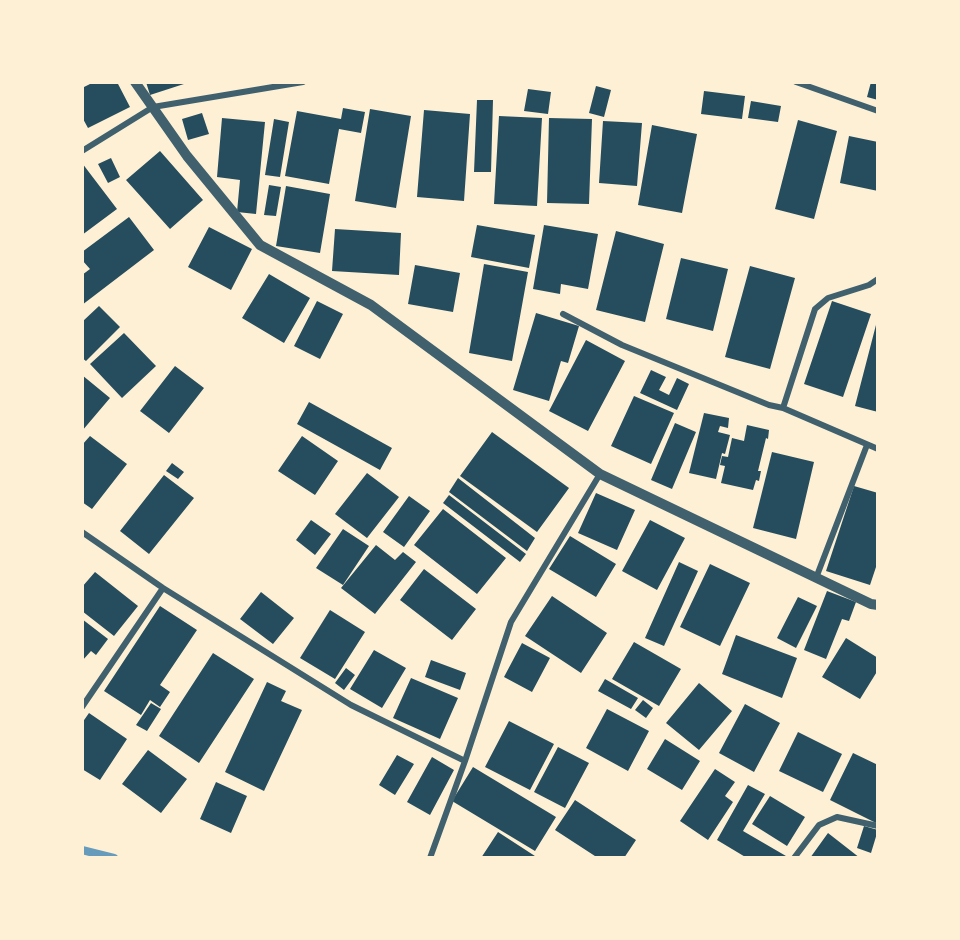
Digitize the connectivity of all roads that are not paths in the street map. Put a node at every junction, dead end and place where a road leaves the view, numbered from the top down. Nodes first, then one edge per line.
1 (135, 82) edge
2 (303, 82) edge
3 (796, 82) edge
4 (153, 107) junction
5 (878, 111) edge
6 (82, 151) edge
7 (878, 279) edge
8 (563, 314) dead end
9 (783, 408) junction
10 (867, 445) junction
11 (878, 449) edge
12 (600, 474) junction
13 (82, 532) edge
14 (816, 578) junction
15 (163, 588) junction
16 (878, 605) edge
17 (82, 707) edge
18 (465, 761) junction
19 (878, 826) edge
20 (430, 858) edge
21 (794, 858) edge

1 - 4 street
2 - 4 street
3 - 5 street
4 - 6 street
4 - 12 street
7 - 9 street
8 - 9 street
9 - 10 street
10 - 11 street
10 - 14 street
12 - 14 street
12 - 18 street
13 - 15 street
14 - 16 street
15 - 17 street
15 - 18 street
18 - 20 street
19 - 21 street

